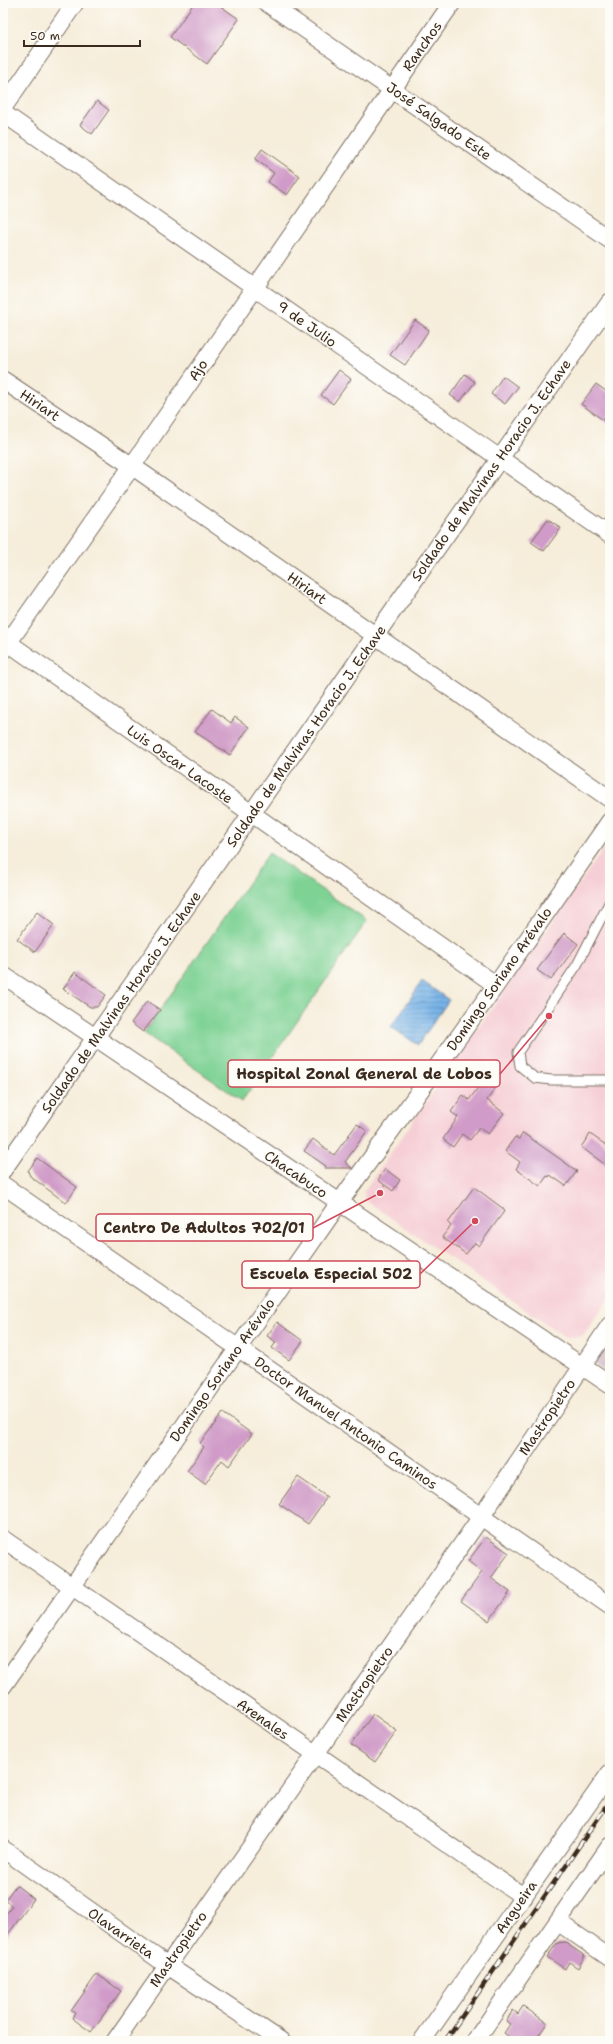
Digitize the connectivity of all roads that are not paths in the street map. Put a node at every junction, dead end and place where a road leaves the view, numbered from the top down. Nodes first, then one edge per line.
1 (75, 3) edge
2 (267, 3) edge
3 (452, 3) edge
4 (391, 88) junction
5 (3, 108) edge
6 (3, 113) edge
7 (610, 240) edge
8 (255, 288) junction
9 (610, 302) edge
10 (3, 380) edge
11 (500, 458) junction
12 (132, 466) junction
13 (610, 535) edge
14 (375, 636) junction
15 (5, 644) edge
16 (610, 799) edge
17 (252, 815) junction
18 (610, 821) edge
19 (610, 901) edge
20 (3, 975) edge
21 (496, 985) junction
22 (96, 1038) junction
23 (610, 1080) edge
24 (3, 1170) edge
25 (3, 1185) edge
26 (339, 1203) junction
27 (610, 1325) edge
28 (237, 1348) junction
29 (581, 1366) junction
30 (610, 1385) edge
31 (481, 1517) junction
32 (3, 1539) edge
33 (72, 1586) junction
34 (610, 1606) edge
35 (3, 1686) edge
36 (315, 1755) junction
37 (610, 1773) edge
38 (610, 1846) edge
39 (3, 1849) edge
40 (524, 1897) junction
41 (558, 1922) junction
42 (610, 1958) edge
43 (167, 1965) junction
44 (115, 2041) edge
45 (281, 2041) edge
46 (422, 2041) edge
47 (475, 2041) edge

1 - 5 street
2 - 4 street, José Salgado Este
3 - 4 street, Ranchos
4 - 7 street, José Salgado Este
4 - 8 street, Ajo
6 - 8 street, 9 de Julio
8 - 11 street, 9 de Julio
8 - 12 street, Ajo
9 - 11 street, Soldado de Malvinas Horacio J. Echave
10 - 12 street, Hiriart
11 - 13 street, 9 de Julio
11 - 14 street, Soldado de Malvinas Horacio J. Echave
12 - 14 street, Hiriart
12 - 15 street, Ajo
14 - 16 street, Hiriart
14 - 17 street, Soldado de Malvinas Horacio J. Echave
15 - 17 street, Luis Oscar Lacoste
17 - 21 street, Luis Oscar Lacoste
17 - 22 street, Soldado de Malvinas Horacio J. Echave
18 - 21 street, Domingo Soriano Arévalo
19 - 23 lane
20 - 22 street, Chacabuco
21 - 26 street, Domingo Soriano Arévalo
22 - 24 street, Soldado de Malvinas Horacio J. Echave
22 - 26 street, Chacabuco
25 - 28 street, Doctor Manuel Antonio Caminos
26 - 28 street, Domingo Soriano Arévalo
26 - 29 street, Chacabuco
27 - 29 street, Mastropietro
28 - 31 street, Doctor Manuel Antonio Caminos
28 - 33 street, Domingo Soriano Arévalo
29 - 30 street, Chacabuco
29 - 31 street, Mastropietro
31 - 34 street, Doctor Manuel Antonio Caminos
31 - 36 street, Mastropietro
32 - 33 street, Arenales
33 - 35 street, Domingo Soriano Arévalo
33 - 36 street, Arenales
36 - 40 street, Arenales
36 - 43 street, Mastropietro
37 - 40 street, Angueira
38 - 41 street
39 - 43 street, Olavarrieta
40 - 46 street, Angueira
41 - 42 street
41 - 47 street
43 - 44 street, Mastropietro
43 - 45 street, Olavarrieta

